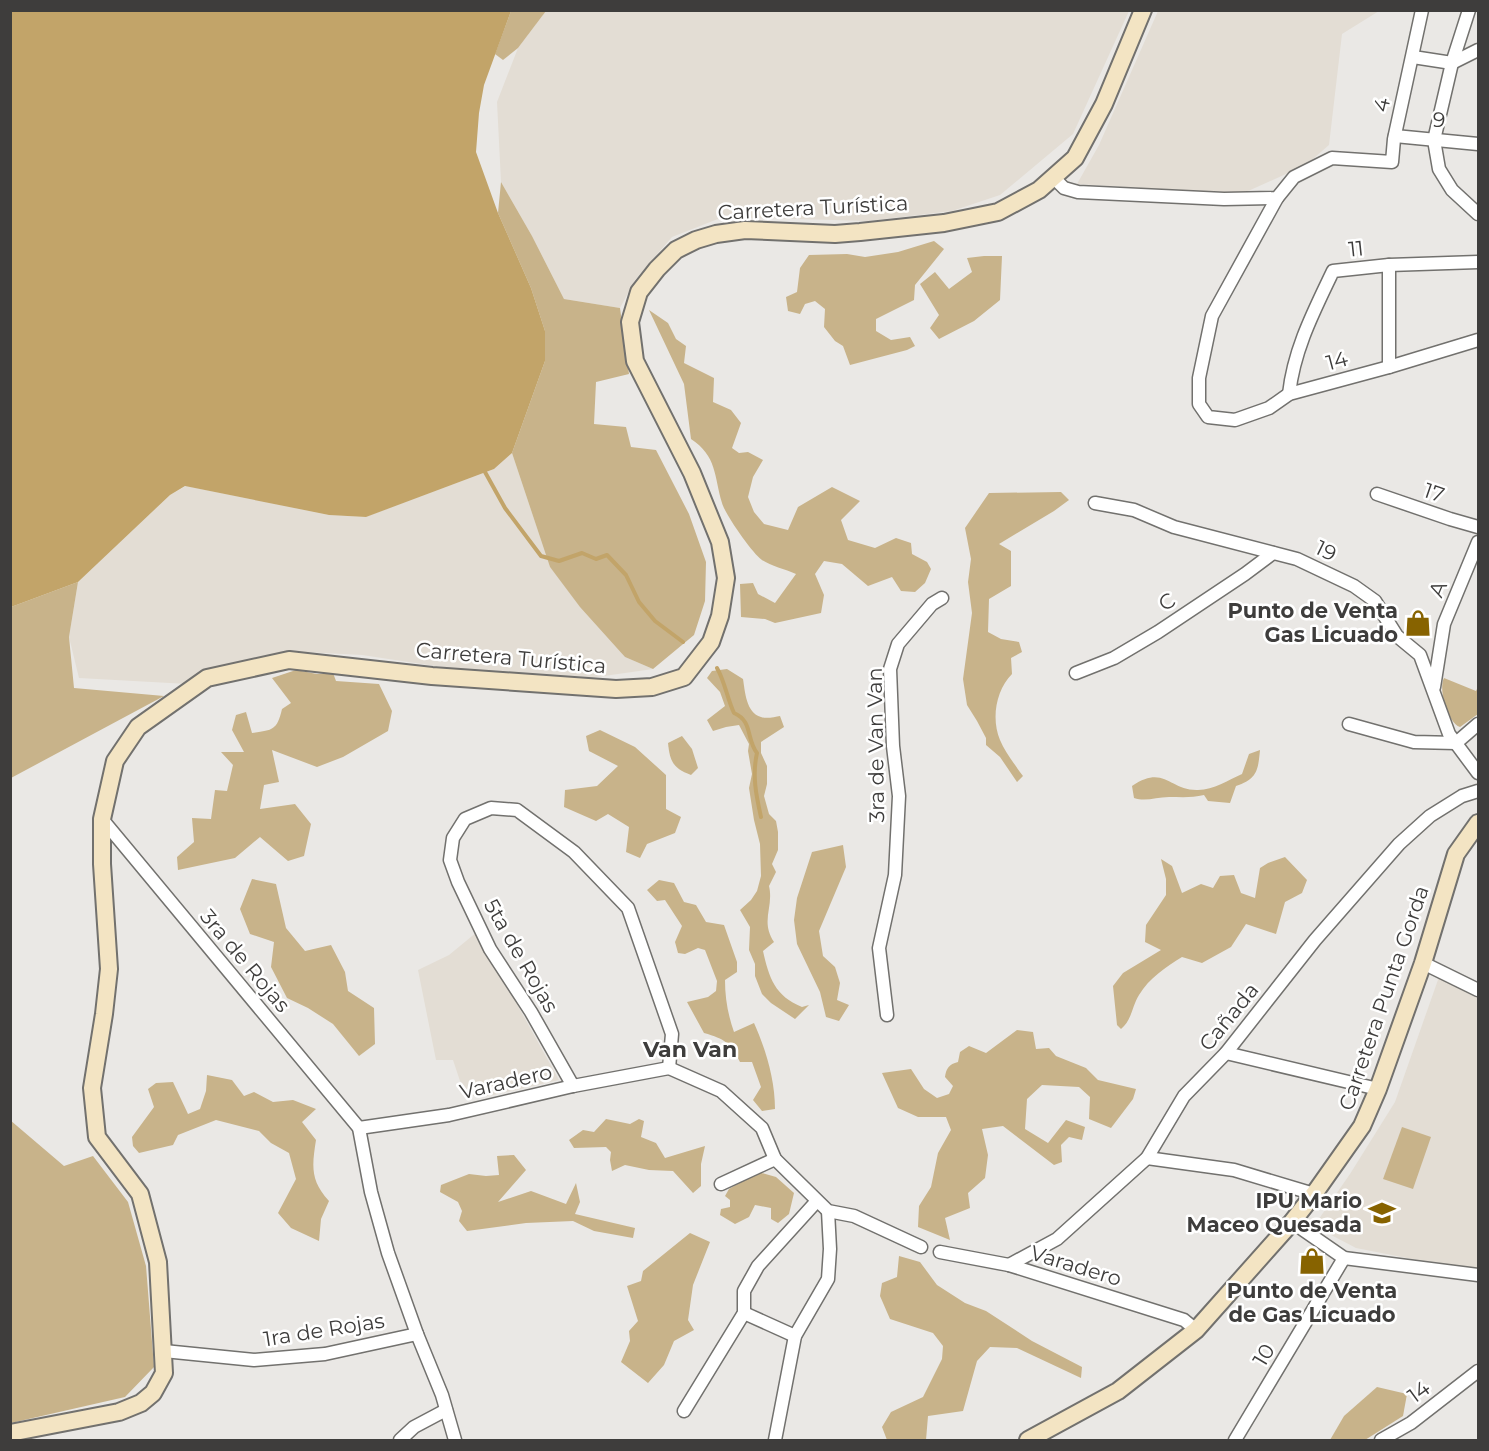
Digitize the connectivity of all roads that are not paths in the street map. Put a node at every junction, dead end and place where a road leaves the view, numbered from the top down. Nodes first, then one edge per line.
1 (1143, 10) edge
2 (1422, 10) edge
3 (1469, 10) edge
4 (1479, 50) edge
5 (1413, 57) junction
6 (1452, 63) junction
7 (1395, 136) junction
8 (1434, 140) junction
9 (1479, 144) edge
10 (1053, 177) junction
11 (1277, 198) junction
12 (1479, 214) edge
13 (1479, 262) edge
14 (1389, 266) junction
15 (1479, 340) edge
16 (1389, 367) junction
17 (1289, 394) junction
18 (1377, 494) dead end
19 (1095, 504) dead end
20 (1479, 527) edge
21 (1479, 542) edge
22 (1273, 553) junction
23 (942, 598) dead end
24 (1076, 673) dead end
25 (1433, 689) junction
26 (1349, 724) dead end
27 (1479, 724) edge
28 (1456, 743) junction
29 (1479, 773) edge
30 (1479, 791) edge
31 (102, 819) junction
32 (1479, 822) edge
33 (1423, 963) junction
34 (1479, 990) edge
35 (887, 1015) dead end
36 (1226, 1053) junction
37 (669, 1068) junction
38 (573, 1086) junction
39 (1378, 1089) junction
40 (359, 1128) junction
41 (1147, 1158) junction
42 (775, 1159) junction
43 (721, 1184) dead end
44 (1314, 1194) junction
45 (816, 1202) junction
46 (828, 1211) junction
47 (1292, 1222) junction
48 (921, 1247) dead end
49 (940, 1251) dead end
50 (1344, 1258) junction
51 (1009, 1265) junction
52 (1479, 1275) edge
53 (744, 1313) junction
54 (1196, 1330) junction
55 (417, 1335) junction
56 (795, 1336) junction
57 (164, 1351) junction
58 (1479, 1371) edge
59 (446, 1410) junction
60 (684, 1411) dead end
61 (10, 1433) edge
62 (400, 1440) edge
63 (455, 1440) edge
64 (775, 1440) edge
65 (1028, 1440) edge
66 (1235, 1440) edge
67 (1381, 1440) edge

1 - 10 main road, Carretera Turística
2 - 5 street, 4
3 - 6 street
4 - 6 street
5 - 6 street
5 - 7 street, 4
6 - 8 street
7 - 8 street, 9
7 - 11 street, 4
8 - 9 street, 9
8 - 12 street
10 - 11 street
10 - 31 main road, Carretera Turística
11 - 17 street, 14
13 - 14 street, 11
14 - 16 street
14 - 17 street, 11
15 - 16 street, 14
16 - 17 street, 14
18 - 20 street, 17
19 - 22 street, 19
21 - 25 street, A
22 - 24 street, C
22 - 25 street, 19
23 - 35 street, 3ra de Van Van
25 - 28 street, 19
26 - 28 street
27 - 28 street
28 - 29 street, 19
30 - 36 street, Cañada
31 - 40 street, 3ra de Rojas
31 - 57 main road, Carretera Turística
32 - 33 main road, Carretera Punta Gorda
33 - 34 street
33 - 39 main road, Carretera Punta Gorda
36 - 39 street
36 - 41 street, Cañada
37 - 38 street, Varadero
37 - 38 street, 5ta de Rojas
37 - 42 street
38 - 40 street, Varadero
39 - 44 main road, Carretera Punta Gorda
40 - 55 street
41 - 44 street
41 - 51 street, Cañada
42 - 43 street
42 - 45 street
44 - 47 main road, Carretera Punta Gorda
45 - 46 street
45 - 53 street
46 - 48 street
46 - 56 street
47 - 50 street
47 - 54 main road, Carretera Punta Gorda
49 - 51 street, Varadero
50 - 52 street
50 - 66 street, 10
51 - 54 street, Varadero
53 - 56 street
53 - 60 street
54 - 65 main road, Carretera Punta Gorda
55 - 57 street, 1ra de Rojas
55 - 59 street
56 - 64 street
57 - 61 main road, Carretera Turística
58 - 67 street, 14
59 - 62 street
59 - 63 street

